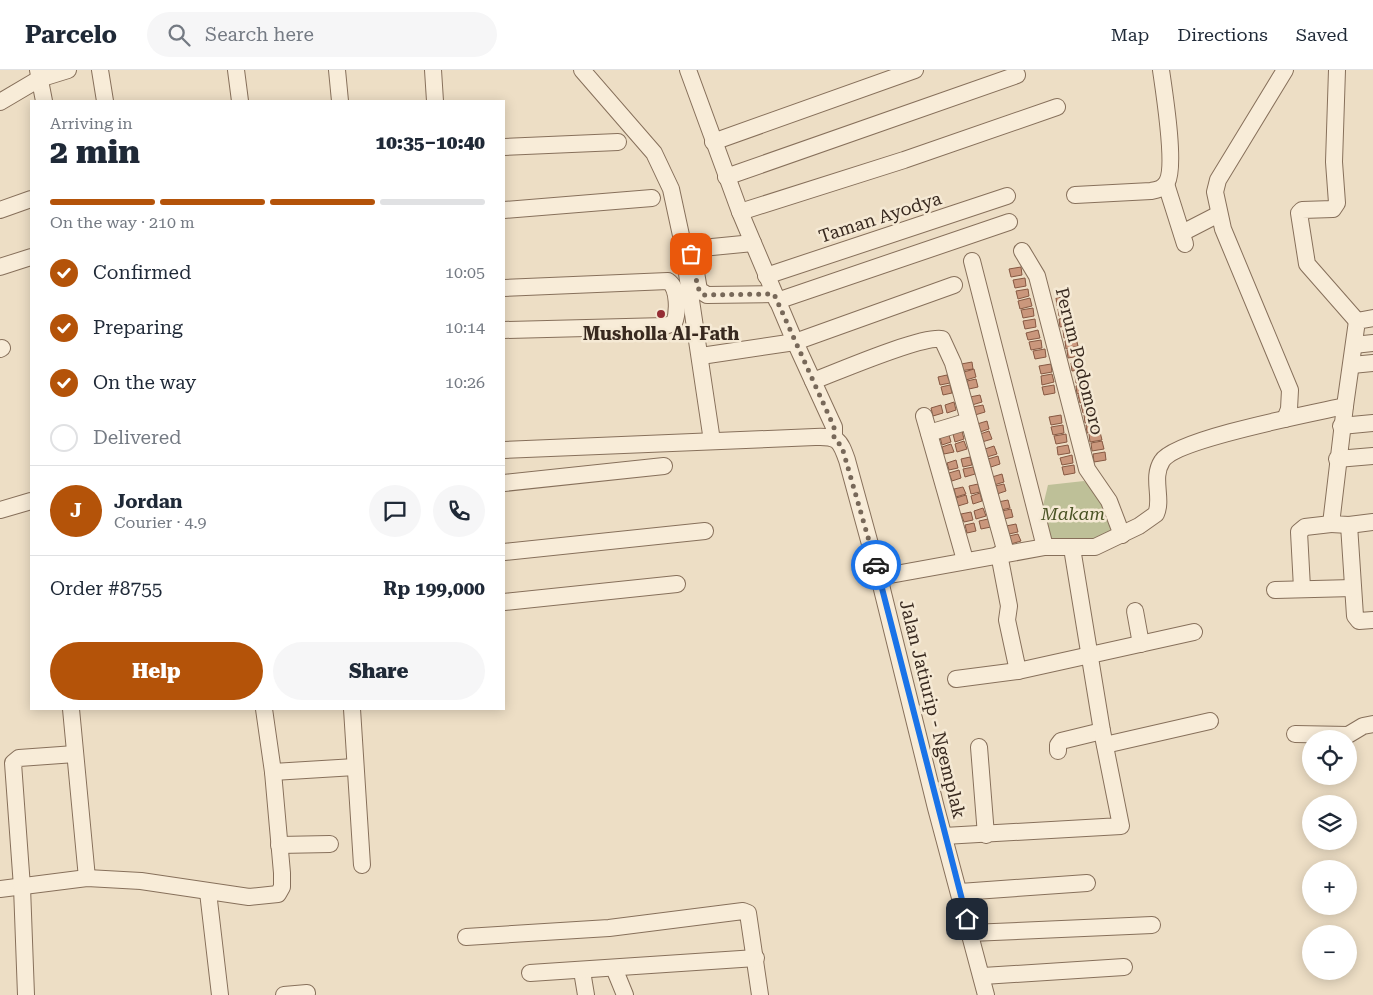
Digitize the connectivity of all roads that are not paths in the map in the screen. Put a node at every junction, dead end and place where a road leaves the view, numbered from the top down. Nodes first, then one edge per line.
1 (68, 70) edge
2 (100, 70) edge
3 (236, 70) edge
4 (337, 70) edge
5 (433, 70) edge
6 (582, 70) edge
7 (688, 70) edge
8 (915, 70) edge
9 (1161, 70) edge
10 (1285, 70) edge
11 (1294, 70) edge
12 (1337, 70) edge
13 (39, 75) edge
14 (1017, 75) dead end
15 (44, 100) edge
16 (105, 100) edge
17 (240, 100) edge
18 (340, 100) edge
19 (435, 100) edge
20 (0, 102) edge
21 (1057, 107) dead end
22 (618, 142) dead end
23 (713, 142) junction
24 (505, 147) edge
25 (726, 177) junction
26 (1166, 184) junction
27 (1075, 195) dead end
28 (1007, 196) dead end
29 (652, 198) dead end
30 (30, 200) edge
31 (0, 210) edge
32 (505, 210) edge
33 (740, 212) junction
34 (1219, 214) junction
35 (1010, 222) dead end
36 (752, 243) junction
37 (1022, 251) dead end
38 (30, 257) edge
39 (972, 261) dead end
40 (0, 267) edge
41 (766, 276) junction
42 (954, 285) dead end
43 (505, 288) edge
44 (775, 297) junction
45 (1365, 320) edge
46 (505, 330) edge
47 (794, 342) junction
48 (1373, 343) edge
49 (1354, 345) junction
50 (700, 356) junction
51 (1373, 363) edge
52 (1352, 365) junction
53 (813, 381) junction
54 (1345, 406) junction
55 (924, 416) dead end
56 (1290, 418) junction
57 (969, 422) junction
58 (1373, 423) edge
59 (1341, 426) junction
60 (929, 433) junction
61 (834, 438) junction
62 (704, 442) junction
63 (505, 450) edge
64 (1373, 456) edge
65 (1338, 459) junction
66 (664, 466) dead end
67 (505, 483) edge
68 (30, 501) edge
69 (0, 510) edge
70 (1373, 522) edge
71 (1331, 524) junction
72 (1349, 525) junction
73 (705, 531) dead end
74 (1122, 535) junction
75 (1044, 547) junction
76 (1072, 548) junction
77 (505, 552) edge
78 (1003, 554) junction
79 (965, 560) junction
80 (880, 578) junction
81 (677, 584) dead end
82 (1302, 588) junction
83 (1353, 588) junction
84 (1275, 590) dead end
85 (505, 602) edge
86 (1135, 610) dead end
87 (1373, 620) edge
88 (1194, 632) dead end
89 (1141, 644) junction
90 (1090, 656) junction
91 (1018, 670) junction
92 (956, 678) dead end
93 (71, 710) edge
94 (264, 710) edge
95 (352, 710) edge
96 (1210, 721) dead end
97 (1373, 724) edge
98 (1295, 734) dead end
99 (1104, 738) junction
100 (979, 748) dead end
101 (1058, 751) dead end
102 (75, 754) junction
103 (355, 767) junction
104 (273, 772) junction
105 (986, 835) junction
106 (944, 836) junction
107 (330, 844) dead end
108 (279, 845) junction
109 (362, 865) dead end
110 (87, 878) junction
111 (1087, 883) dead end
112 (22, 887) junction
113 (0, 889) edge
114 (208, 892) junction
115 (960, 892) junction
116 (1152, 925) dead end
117 (970, 932) junction
118 (466, 937) dead end
119 (756, 958) junction
120 (1124, 967) dead end
121 (614, 968) junction
122 (582, 971) junction
123 (530, 973) dead end
124 (983, 976) junction
125 (307, 993) dead end
126 (26, 995) edge
127 (220, 995) edge
128 (284, 995) edge
129 (586, 995) edge
130 (624, 995) edge
131 (760, 995) edge
132 (986, 995) edge

1 - 13 street
2 - 16 street
3 - 17 street
4 - 18 street
5 - 19 street
6 - 50 street
7 - 23 street, Jalan Jatiurip - Ngemplak
8 - 23 street
9 - 26 street
10 - 11 street
10 - 34 street
12 - 45 street
13 - 15 street
13 - 20 street
14 - 25 street
21 - 33 street
22 - 24 street
23 - 25 street, Jalan Jatiurip - Ngemplak
25 - 33 street, Jalan Jatiurip - Ngemplak
26 - 27 street
26 - 34 street
28 - 41 street, Taman Ayodya
29 - 32 street
30 - 31 street
33 - 36 street, Jalan Jatiurip - Ngemplak
34 - 56 street
35 - 44 street
36 - 41 street, Jalan Jatiurip - Ngemplak
36 - 44 street
37 - 74 street, Perum Podomoro
38 - 40 street
39 - 75 street
41 - 44 street, Jalan Jatiurip - Ngemplak
42 - 47 street
43 - 46 street
44 - 47 street, Jalan Jatiurip - Ngemplak
45 - 49 street
47 - 50 street
47 - 53 street, Jalan Jatiurip - Ngemplak
48 - 49 street
49 - 52 street
50 - 62 street
51 - 52 street
52 - 54 street
53 - 57 street
53 - 61 street, Jalan Jatiurip - Ngemplak
54 - 56 street
54 - 59 street
55 - 60 street
56 - 74 street
57 - 60 street
57 - 78 street
58 - 59 street
59 - 65 street
60 - 79 street
61 - 62 street
61 - 80 street, Jalan Jatiurip - Ngemplak
62 - 63 street
64 - 65 street
65 - 71 street
66 - 67 street
68 - 69 street
70 - 72 street
71 - 72 street
71 - 82 street
72 - 83 street
73 - 77 street
74 - 76 street
75 - 76 street
75 - 78 street
76 - 90 street
78 - 79 street
78 - 91 street
79 - 80 street
80 - 106 street, Jalan Jatiurip - Ngemplak
81 - 85 street
82 - 83 street
82 - 84 street
83 - 87 street
86 - 89 street
88 - 89 street
89 - 90 street
90 - 91 street
90 - 99 street
91 - 92 street
93 - 102 street
94 - 104 street
95 - 103 street
96 - 99 street
97 - 98 street
99 - 101 street
99 - 105 street
100 - 105 street
102 - 110 street
102 - 112 street
103 - 104 street
103 - 109 street
104 - 108 street
105 - 106 street
106 - 115 street, Jalan Jatiurip - Ngemplak
107 - 108 street
108 - 114 street
110 - 112 street
110 - 114 street
111 - 115 street
112 - 113 street
112 - 126 street
114 - 127 street
115 - 117 street, Jalan Jatiurip - Ngemplak
116 - 117 street
117 - 124 street, Jalan Jatiurip - Ngemplak
118 - 119 street
119 - 121 street
119 - 131 street
120 - 124 street
121 - 122 street
121 - 130 street
122 - 123 street
122 - 129 street
124 - 132 street, Jalan Jatiurip - Ngemplak
125 - 128 street

